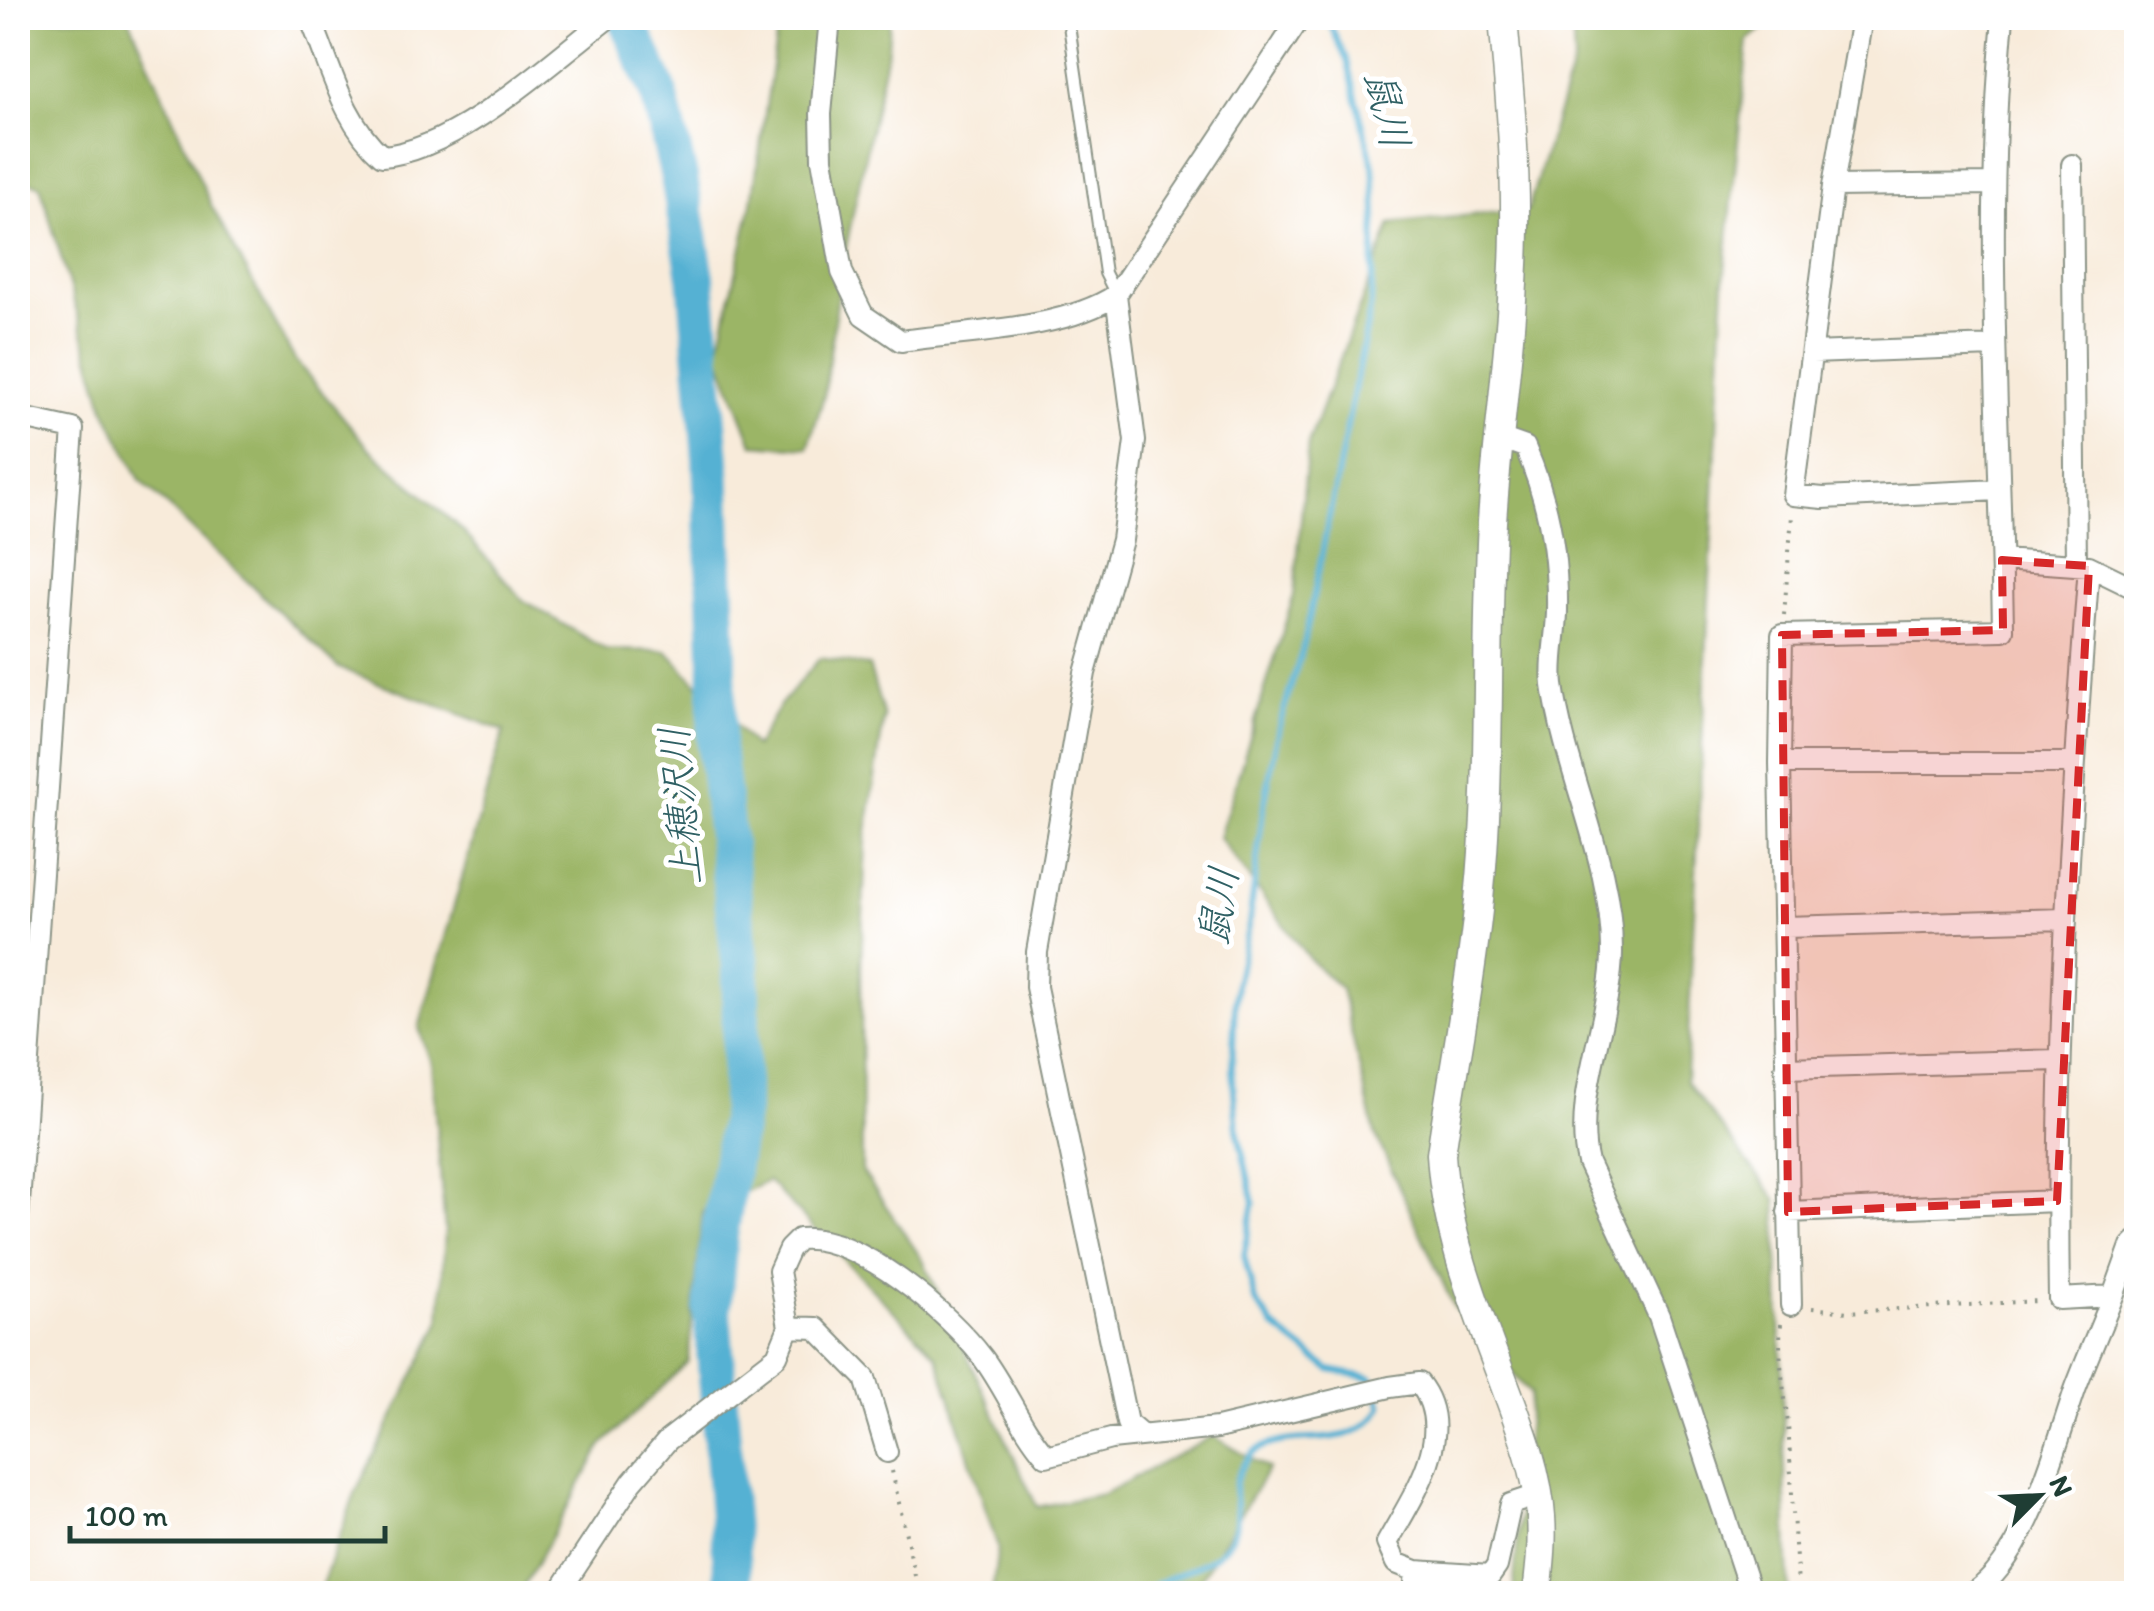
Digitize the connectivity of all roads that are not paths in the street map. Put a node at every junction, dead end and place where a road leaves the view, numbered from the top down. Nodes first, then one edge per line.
1 (310, 18) edge
2 (608, 18) edge
3 (830, 18) edge
4 (1068, 18) edge
5 (1300, 18) edge
6 (1503, 18) edge
7 (1862, 18) edge
8 (2003, 18) edge
9 (2072, 165) dead end
10 (1994, 184) junction
11 (1834, 186) junction
12 (1116, 295) junction
13 (1993, 346) junction
14 (1812, 353) junction
15 (18, 417) edge
16 (1497, 438) junction
17 (1999, 490) junction
18 (2002, 560) junction
19 (2083, 566) junction
20 (2136, 589) edge
21 (1780, 763) junction
22 (2074, 763) junction
23 (2064, 918) junction
24 (1785, 927) junction
25 (2059, 1060) junction
26 (1785, 1068) junction
27 (2058, 1201) junction
28 (1788, 1212) junction
29 (18, 1218) edge
30 (2136, 1241) edge
31 (2113, 1296) junction
32 (1791, 1305) road end
33 (789, 1328) junction
34 (1140, 1434) junction
35 (888, 1452) road end
36 (1538, 1495) junction
37 (1416, 1571) junction
38 (558, 1594) edge
39 (1414, 1594) edge
40 (1537, 1594) edge
41 (1752, 1594) edge
42 (1971, 1594) edge

1 - 2 street
3 - 12 street
4 - 12 lane
5 - 12 street
6 - 16 street
7 - 11 street
8 - 10 street
9 - 19 street
10 - 11 street
10 - 13 street
11 - 14 street
12 - 34 street
13 - 14 street
13 - 17 street
14 - 17 street
15 - 29 street
16 - 36 street
16 - 41 street
17 - 18 street
18 - 19 street
18 - 21 street
19 - 20 street
19 - 22 street
21 - 22 street
21 - 24 street
22 - 23 street
23 - 24 street
23 - 25 street
24 - 26 street
25 - 26 street
25 - 27 street
26 - 28 street
27 - 28 street
27 - 31 street
28 - 32 street
30 - 31 street
31 - 42 street
33 - 34 street
33 - 35 street
33 - 38 street
34 - 37 street
36 - 37 street
36 - 40 street
37 - 39 street

